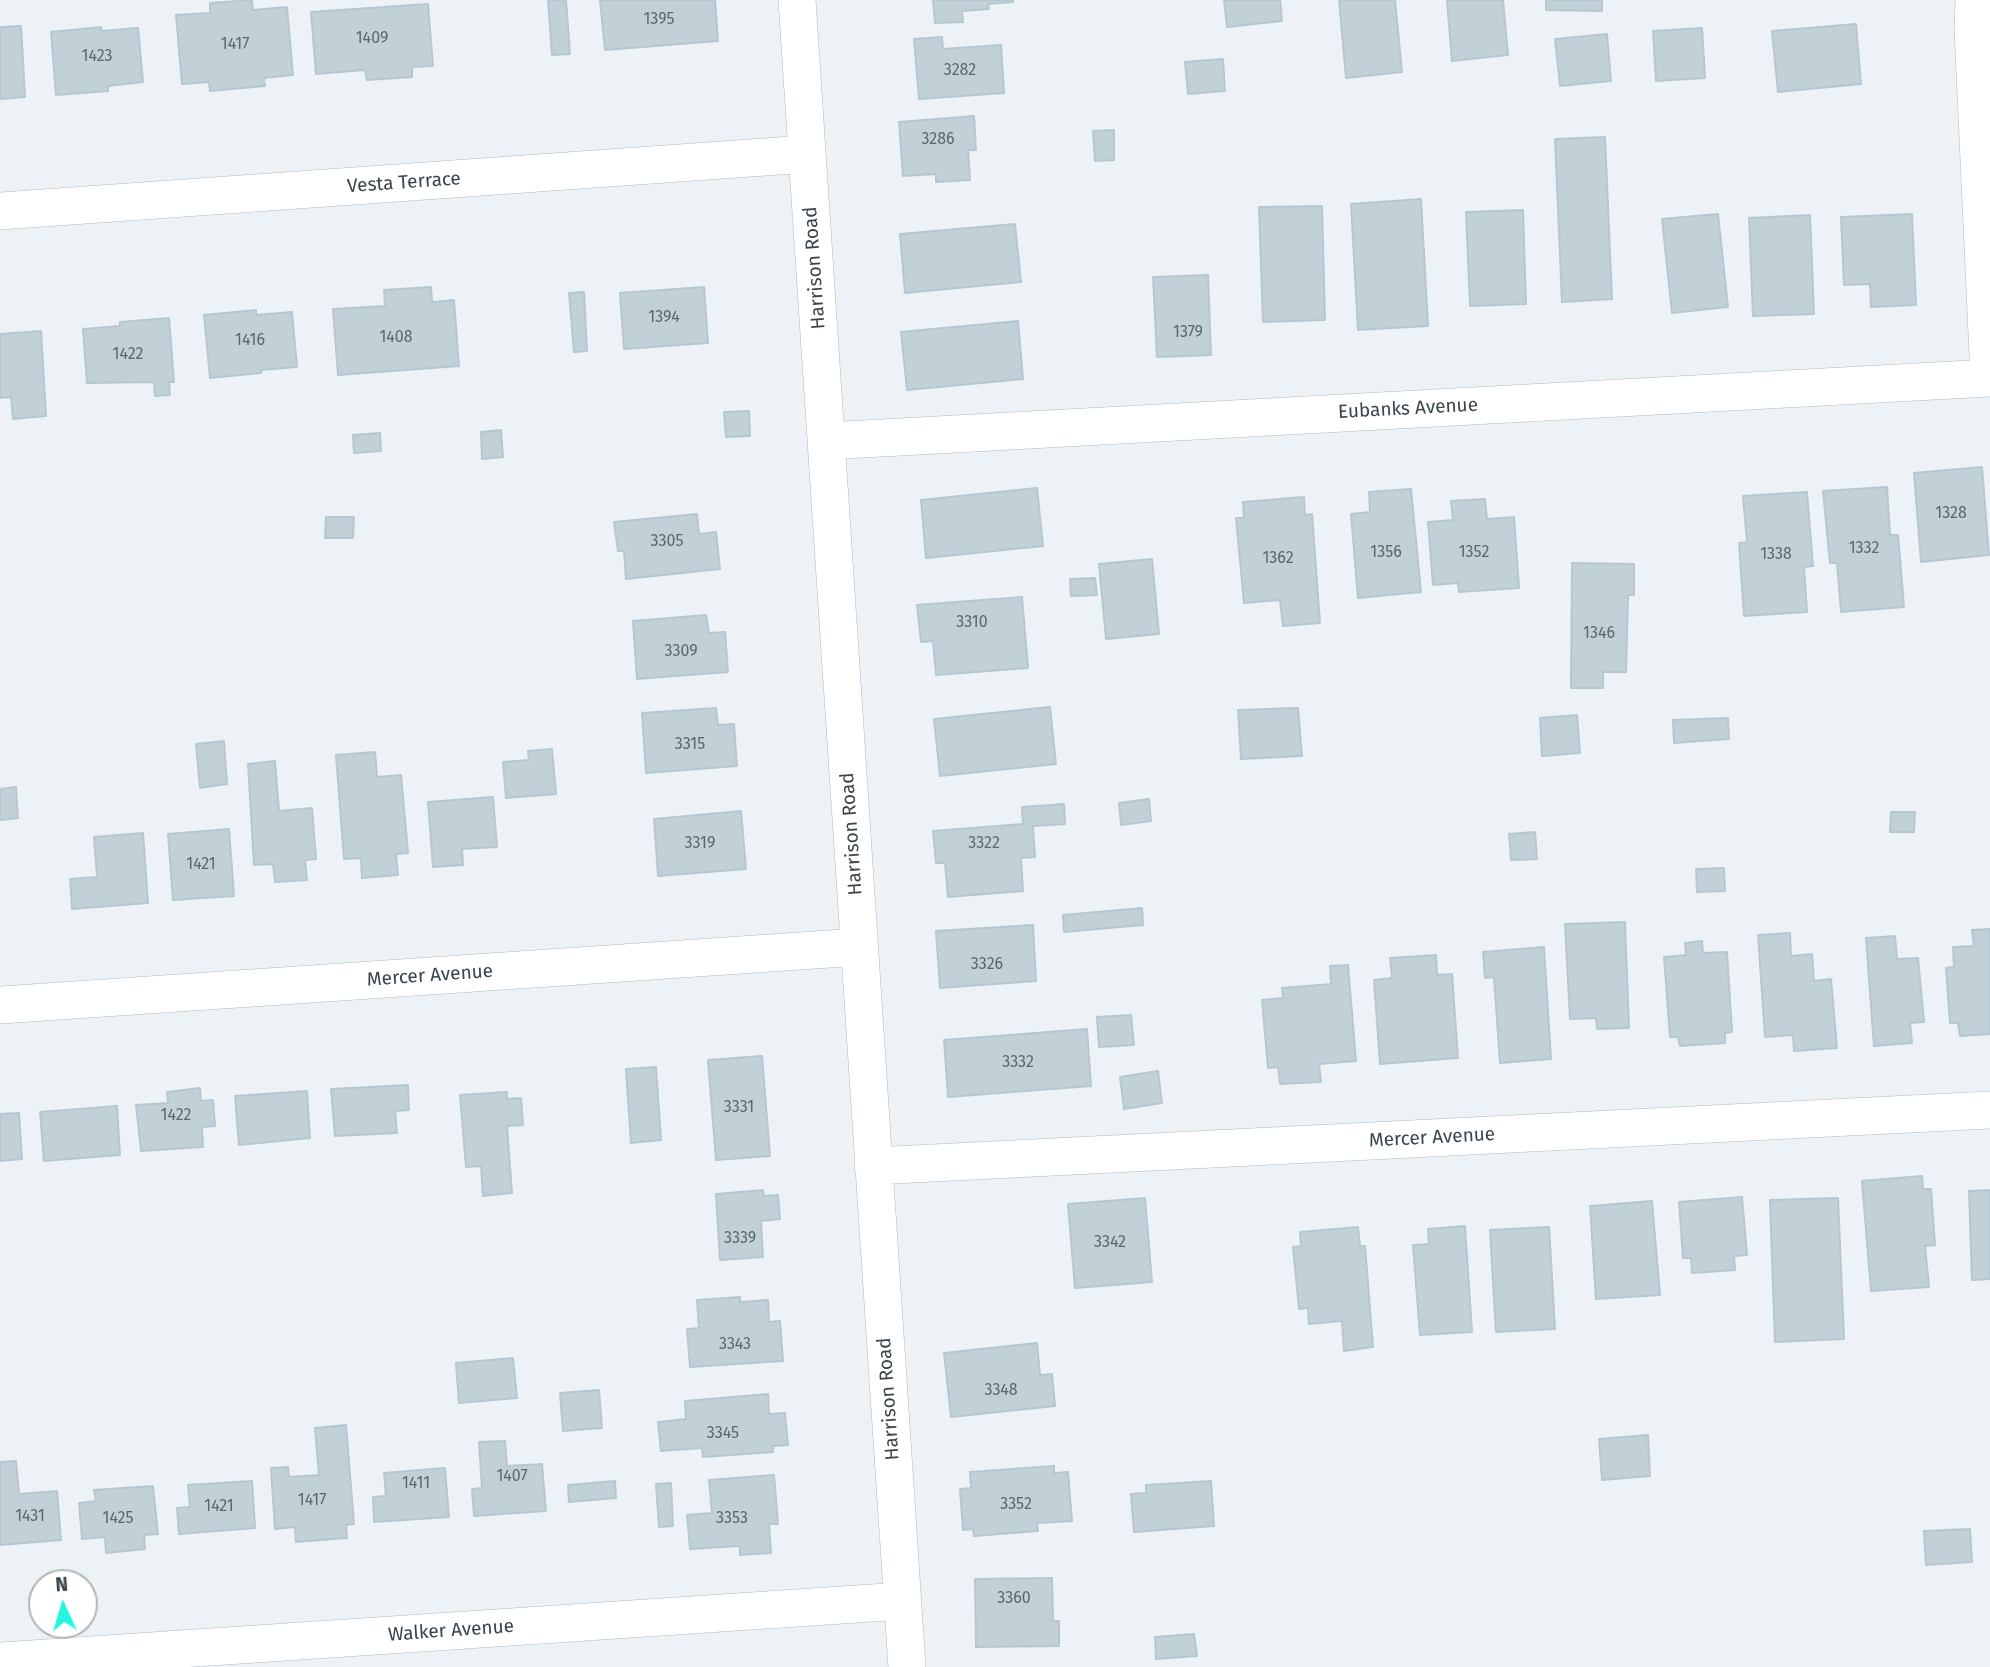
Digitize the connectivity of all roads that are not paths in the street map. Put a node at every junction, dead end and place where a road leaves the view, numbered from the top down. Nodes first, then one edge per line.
1 (797, 0) edge
2 (1973, 0) edge
3 (807, 154) junction
4 (0, 211) edge
5 (1990, 378) edge
6 (826, 441) junction
7 (859, 947) junction
8 (0, 1005) edge
9 (1990, 1110) edge
10 (873, 1166) junction
11 (902, 1601) junction
12 (1, 1663) edge
13 (907, 1667) edge

1 - 3 street, Harrison Road
2 - 5 street
3 - 4 street, Vesta Terrace
3 - 6 street, Harrison Road
5 - 6 street, Eubanks Avenue
6 - 7 street, Harrison Road
7 - 8 street, Mercer Avenue
7 - 10 street, Harrison Road
9 - 10 street, Mercer Avenue
10 - 11 street, Harrison Road
11 - 12 street, Walker Avenue
11 - 13 street, Harrison Road

